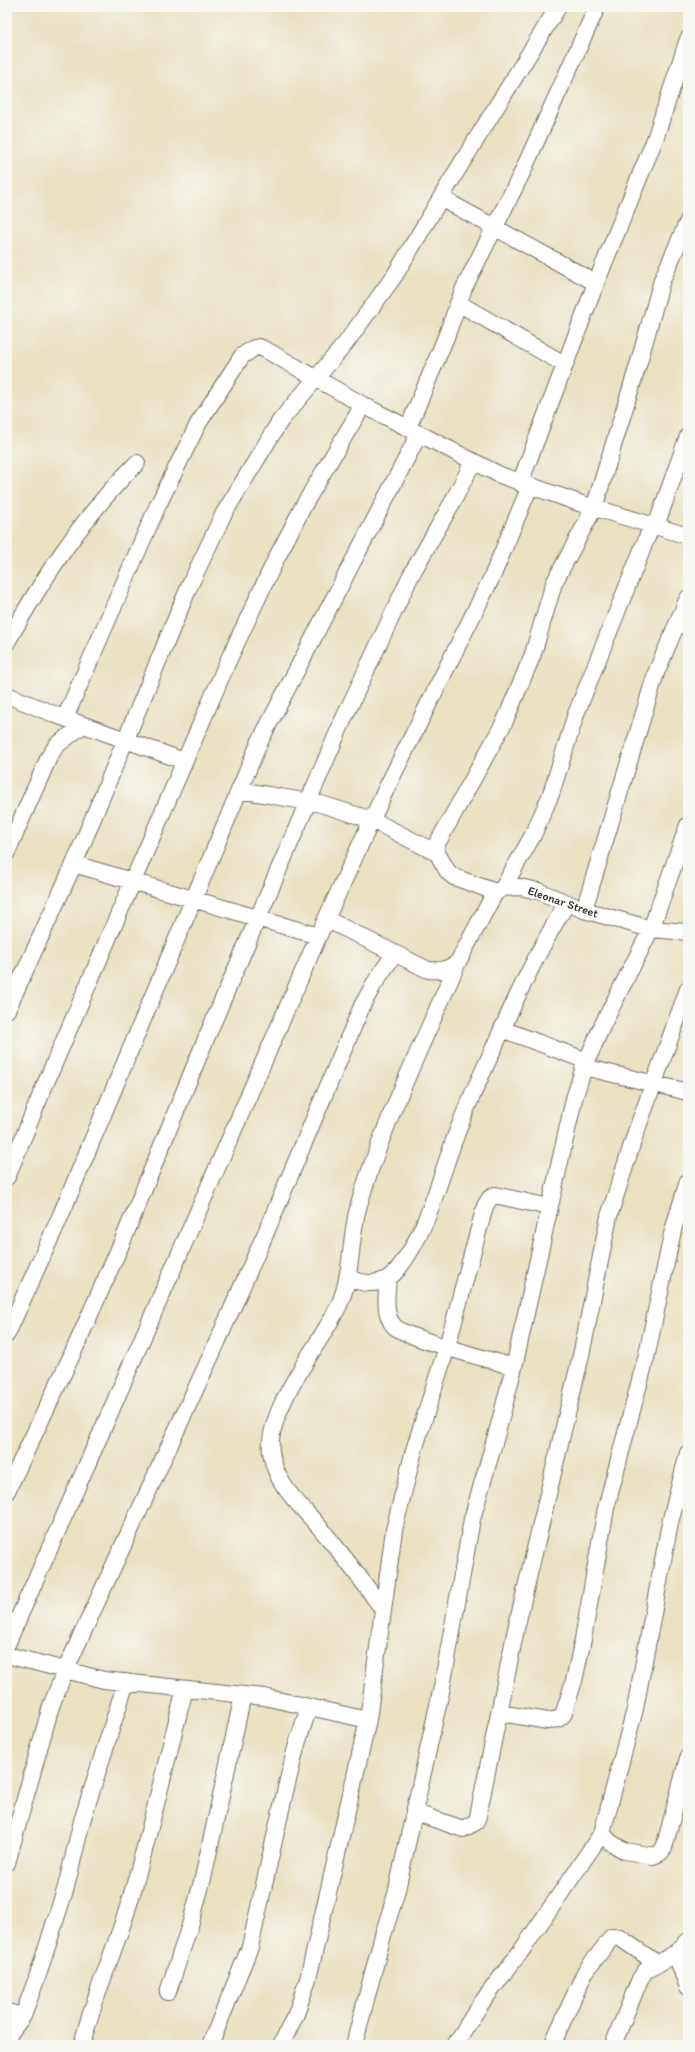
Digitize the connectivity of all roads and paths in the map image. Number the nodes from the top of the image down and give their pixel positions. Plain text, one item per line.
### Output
1 (558, 7) edge
2 (597, 7) edge
3 (688, 39) edge
4 (441, 198) junction
5 (688, 221) edge
6 (493, 228) junction
7 (596, 283) junction
8 (458, 303) junction
9 (564, 364) junction
10 (315, 378) junction
11 (363, 405) junction
12 (413, 431) junction
13 (688, 436) edge
14 (473, 462) junction
15 (137, 463) dead end
16 (525, 484) junction
17 (594, 508) junction
18 (654, 525) junction
19 (688, 536) edge
20 (688, 598) edge
21 (7, 642) edge
22 (9, 700) edge
23 (65, 718) junction
24 (83, 725) junction
25 (125, 740) junction
26 (184, 761) junction
27 (239, 790) junction
28 (308, 802) junction
29 (372, 820) junction
30 (688, 824) edge
31 (433, 851) junction
32 (7, 852) edge
33 (74, 864) junction
34 (134, 881) junction
35 (499, 890) junction
36 (194, 898) junction
37 (567, 903) junction
38 (584, 910) junction
39 (259, 917) junction
40 (326, 919) junction
41 (651, 929) junction
42 (688, 932) edge
43 (318, 936) junction
44 (394, 954) junction
45 (458, 962) junction
46 (688, 989) edge
47 (7, 1010) edge
48 (502, 1029) junction
49 (586, 1064) junction
50 (654, 1082) junction
51 (688, 1092) edge
52 (7, 1178) edge
53 (688, 1181) edge
54 (549, 1207) junction
55 (347, 1277) junction
56 (388, 1278) junction
57 (7, 1334) edge
58 (447, 1347) junction
59 (514, 1367) junction
60 (688, 1453) edge
61 (7, 1491) edge
62 (383, 1610) junction
63 (7, 1644) edge
64 (7, 1655) edge
65 (65, 1671) junction
66 (126, 1682) junction
67 (185, 1689) junction
68 (243, 1695) junction
69 (309, 1707) junction
70 (500, 1713) junction
71 (368, 1720) junction
72 (688, 1758) edge
73 (414, 1812) junction
74 (602, 1833) junction
75 (7, 1863) edge
76 (688, 1941) edge
77 (675, 1953) junction
78 (658, 1964) junction
79 (688, 1987) edge
80 (168, 1992) dead end
81 (7, 2012) edge
82 (23, 2016) junction
83 (7, 2037) edge
84 (82, 2045) edge
85 (210, 2045) edge
86 (281, 2045) edge
87 (354, 2045) edge
88 (455, 2045) edge
89 (552, 2045) edge
90 (613, 2045) edge

1 - 4 street
2 - 6 street
3 - 7 street
4 - 6 street
4 - 10 street
5 - 17 street
6 - 7 street
6 - 8 street
7 - 9 street
8 - 9 street
8 - 12 street
9 - 16 street
10 - 11 street
10 - 23 street
10 - 25 street
11 - 12 street
11 - 26 street
12 - 14 street
12 - 27 street
13 - 18 street
14 - 16 street
14 - 28 street
15 - 21 street
16 - 17 street
16 - 29 street
17 - 18 street
17 - 31 street
18 - 19 street
18 - 35 street
20 - 38 street
22 - 23 street
23 - 24 street
24 - 25 street
24 - 32 street
25 - 26 street
25 - 33 street
26 - 34 street
27 - 28 street
27 - 36 street
28 - 29 street
28 - 39 street
29 - 31 street
29 - 40 street
30 - 41 street
31 - 35 street
33 - 34 street
33 - 47 street
34 - 36 street
34 - 52 street
35 - 37 street, Eleonar Street
35 - 45 street
36 - 39 street
36 - 57 street
37 - 38 street, Eleonar Street
37 - 48 street
38 - 41 street, Eleonar Street
39 - 43 street
39 - 61 street
40 - 43 street
40 - 44 street
41 - 42 street, Eleonar Street
41 - 49 street
43 - 63 street
44 - 45 street
44 - 65 street
45 - 55 street
46 - 50 street
48 - 49 street
48 - 56 street
49 - 50 street
49 - 54 street
50 - 51 street
50 - 70 street
53 - 70 street
54 - 58 street
54 - 59 street
55 - 56 street
55 - 62 street
56 - 58 street
58 - 59 street
58 - 62 street
59 - 73 street
60 - 74 street
62 - 71 street
64 - 65 street
65 - 66 street
65 - 75 street
66 - 67 street
66 - 82 street
67 - 68 street
67 - 84 street
68 - 69 street
68 - 80 street
69 - 71 street
69 - 85 street
70 - 73 street
71 - 86 street
72 - 74 street
73 - 87 street
74 - 88 street
76 - 77 street
77 - 78 street
77 - 79 street
78 - 89 street
78 - 90 street
81 - 82 street
82 - 83 street

